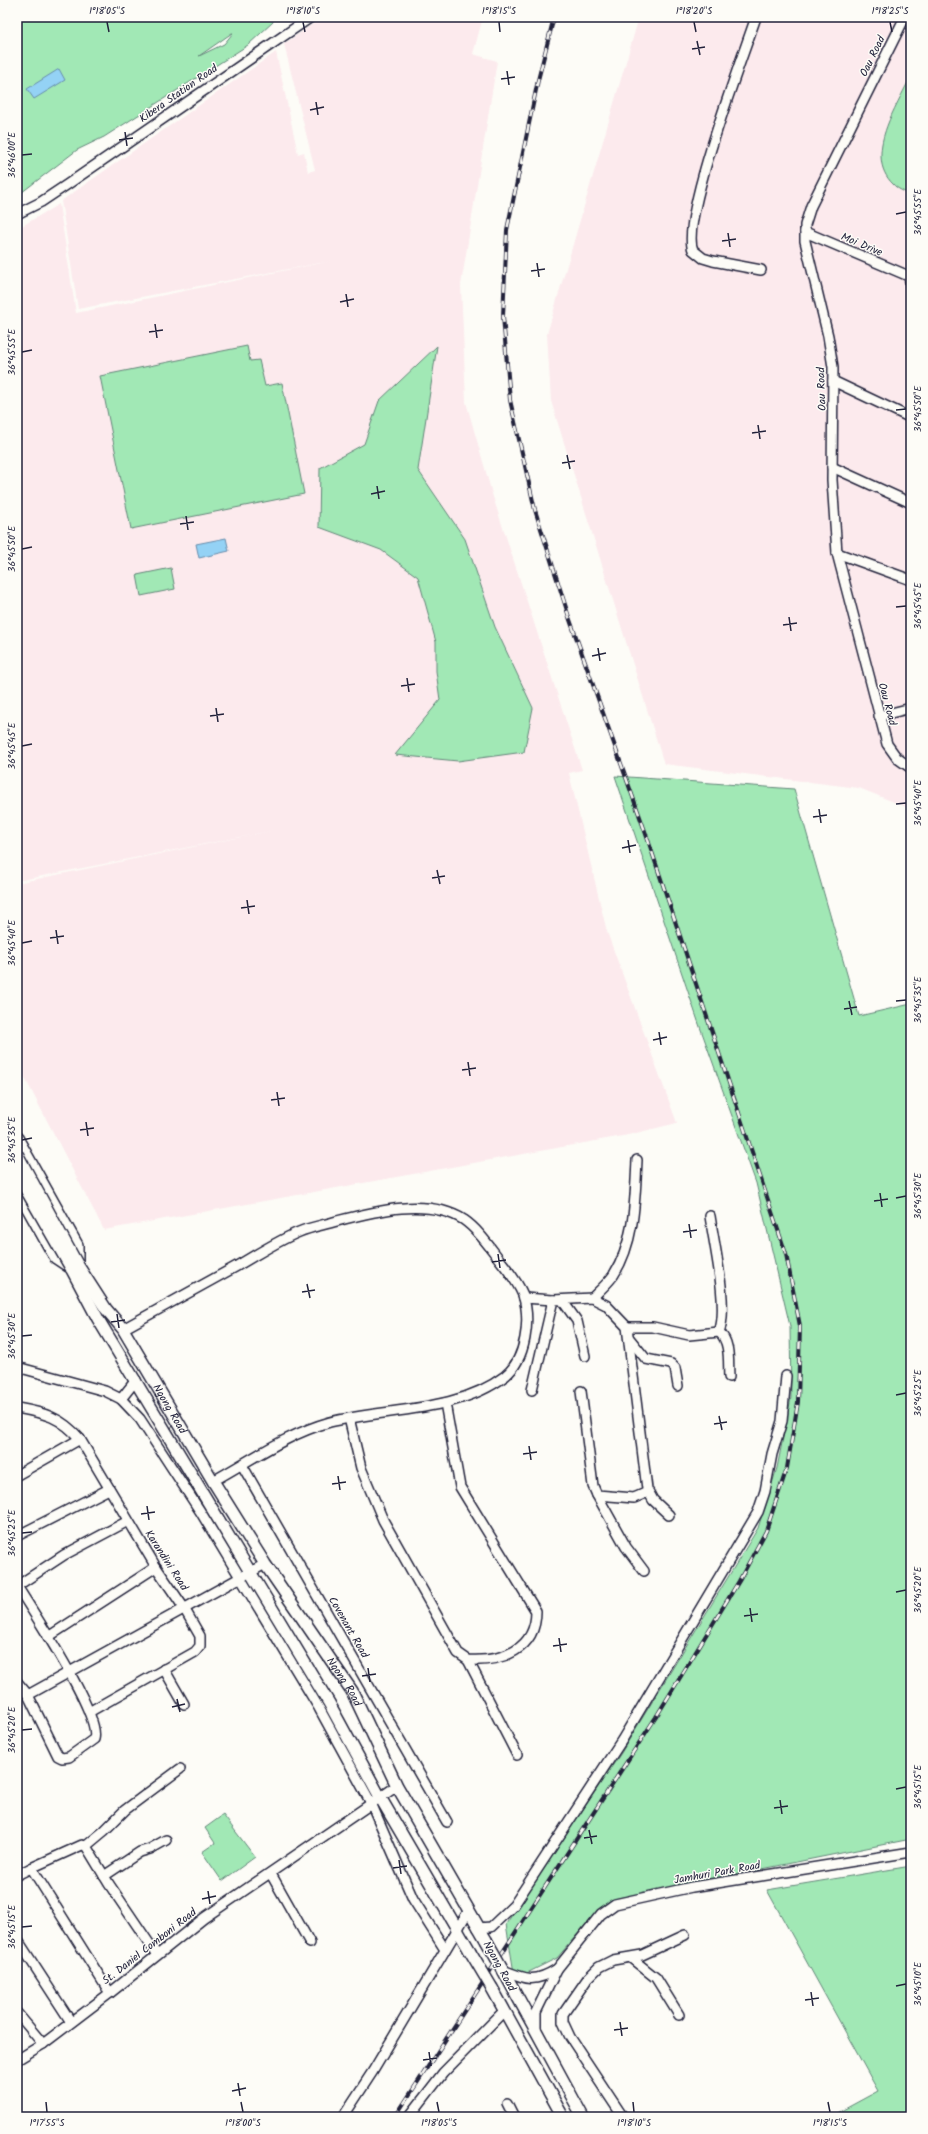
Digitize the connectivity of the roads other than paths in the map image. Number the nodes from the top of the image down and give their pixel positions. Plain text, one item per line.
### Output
1 (311, 17) edge
2 (756, 17) edge
3 (904, 17) edge
4 (17, 214) edge
5 (805, 232) junction
6 (761, 270) dead end
7 (910, 277) edge
8 (911, 288) edge
9 (833, 381) junction
10 (911, 418) edge
11 (832, 468) junction
12 (911, 503) edge
13 (837, 553) junction
14 (911, 580) edge
15 (911, 708) edge
16 (879, 716) junction
17 (911, 768) edge
18 (17, 1138) edge
19 (17, 1154) edge
20 (637, 1160) dead end
21 (36, 1171) junction
22 (17, 1174) edge
23 (17, 1181) edge
24 (17, 1189) edge
25 (710, 1216) dead end
26 (74, 1266) junction
27 (524, 1298) junction
28 (592, 1298) junction
29 (558, 1300) junction
30 (627, 1327) junction
31 (123, 1329) junction
32 (719, 1332) junction
33 (628, 1337) junction
34 (585, 1356) dead end
35 (17, 1367) edge
36 (786, 1376) dead end
37 (729, 1377) dead end
38 (136, 1380) junction
39 (678, 1386) dead end
40 (532, 1390) dead end
41 (581, 1391) dead end
42 (121, 1399) junction
43 (445, 1403) junction
44 (152, 1406) junction
45 (17, 1408) edge
46 (138, 1417) junction
47 (349, 1418) junction
48 (80, 1440) junction
49 (242, 1465) junction
50 (17, 1475) edge
51 (213, 1481) junction
52 (109, 1489) junction
53 (648, 1492) junction
54 (597, 1495) junction
55 (669, 1515) dead end
56 (128, 1521) junction
57 (17, 1536) edge
58 (265, 1564) junction
59 (156, 1567) junction
60 (644, 1571) dead end
61 (246, 1575) junction
62 (184, 1608) junction
63 (48, 1637) junction
64 (468, 1660) junction
65 (164, 1669) junction
66 (69, 1672) junction
67 (17, 1682) edge
68 (28, 1695) junction
69 (184, 1704) dead end
70 (89, 1712) junction
71 (517, 1755) dead end
72 (180, 1769) dead end
73 (397, 1786) junction
74 (376, 1800) junction
75 (447, 1822) dead end
76 (166, 1840) dead end
77 (86, 1846) junction
78 (911, 1852) edge
79 (31, 1868) junction
80 (270, 1874) junction
81 (17, 1875) edge
82 (104, 1876) junction
83 (469, 1910) junction
84 (458, 1927) junction
85 (478, 1928) junction
86 (685, 1935) dead end
87 (17, 1939) edge
88 (310, 1943) dead end
89 (444, 1948) junction
90 (157, 1955) junction
91 (631, 1958) junction
92 (557, 1969) junction
93 (503, 1970) junction
94 (110, 1993) junction
95 (504, 2011) junction
96 (17, 2013) edge
97 (678, 2015) dead end
98 (70, 2022) junction
99 (536, 2030) junction
100 (43, 2044) junction
101 (17, 2060) edge
102 (507, 2103) dead end
103 (343, 2117) edge
104 (409, 2117) edge
105 (514, 2117) edge
106 (563, 2117) edge
107 (584, 2117) edge
108 (623, 2117) edge

1 - 4 street, Kibera Station Road
2 - 6 street
3 - 5 street, Oau Road
5 - 7 street, Moi Drive
5 - 9 street, Oau Road
7 - 8 street
9 - 10 street
9 - 11 street, Oau Road
11 - 12 street
11 - 13 street, Oau Road
13 - 14 street
13 - 16 street, Oau Road
15 - 16 street
16 - 17 street, Oau Road
18 - 21 main road, Ngong Road
19 - 26 main road, Ngong Road, bridge
20 - 28 street
21 - 23 main road
21 - 26 main road, Ngong Road
22 - 26 main road, Ngong Road, bridge
24 - 26 main road, Ngong Road
25 - 32 street
26 - 31 main road, Ngong Road
26 - 38 main road, Ngong Road
27 - 29 street
27 - 31 street
27 - 43 street
28 - 29 street
28 - 30 street
29 - 34 street
29 - 40 street
30 - 32 street
30 - 33 street
31 - 51 main road, Ngong Road
32 - 37 street
33 - 39 street
33 - 53 street
35 - 42 street
36 - 85 street
38 - 42 street
38 - 44 main road, Ngong Road
41 - 54 street
42 - 46 street
43 - 47 street
43 - 64 street
44 - 46 street
44 - 61 main road, Ngong Road
45 - 48 street, Karandini Road
46 - 61 street
47 - 49 street
47 - 64 street
48 - 50 street
48 - 52 street, Karandini Road
49 - 51 street
49 - 75 street, Covenant Road
51 - 58 main road, Ngong Road
52 - 56 street, Karandini Road
52 - 57 street
53 - 54 street
53 - 55 street
54 - 60 street
56 - 59 street, Karandini Road
56 - 63 street
58 - 61 street
58 - 73 main road, Ngong Road
59 - 62 street, Karandini Road
59 - 63 street
61 - 62 street
61 - 74 main road, Ngong Road
62 - 65 street, Karandini Road
62 - 66 street
63 - 66 street
64 - 71 street
65 - 69 street
65 - 70 street, Karandini Road
66 - 68 street
66 - 70 street
67 - 68 street
68 - 70 street
72 - 77 street
73 - 74 street, St. Daniel Comboni Road
73 - 83 main road, Ngong Road
74 - 80 street, St. Daniel Comboni Road
74 - 84 main road, Ngong Road
74 - 89 street
76 - 82 street
77 - 79 street
77 - 82 street
78 - 92 street, Jamhuri Park Road
79 - 81 street
79 - 94 street
80 - 88 street
80 - 90 street, St. Daniel Comboni Road
82 - 90 street
83 - 84 street
83 - 85 main road, Ngong Road
84 - 89 street
84 - 95 main road, Ngong Road, bridge
85 - 93 main road, Ngong Road, bridge
86 - 91 street
87 - 98 street
89 - 103 street
90 - 94 street, St. Daniel Comboni Road
91 - 97 street
91 - 108 street
92 - 93 street, Jamhuri Park Road
92 - 99 street, Jamhuri Park Road
93 - 99 main road, Ngong Road
94 - 98 street, St. Daniel Comboni Road
95 - 104 street
95 - 106 main road, Ngong Road
96 - 100 street
98 - 100 street, St. Daniel Comboni Road
99 - 107 main road, Ngong Road
100 - 101 street, St. Daniel Comboni Road
102 - 105 street

